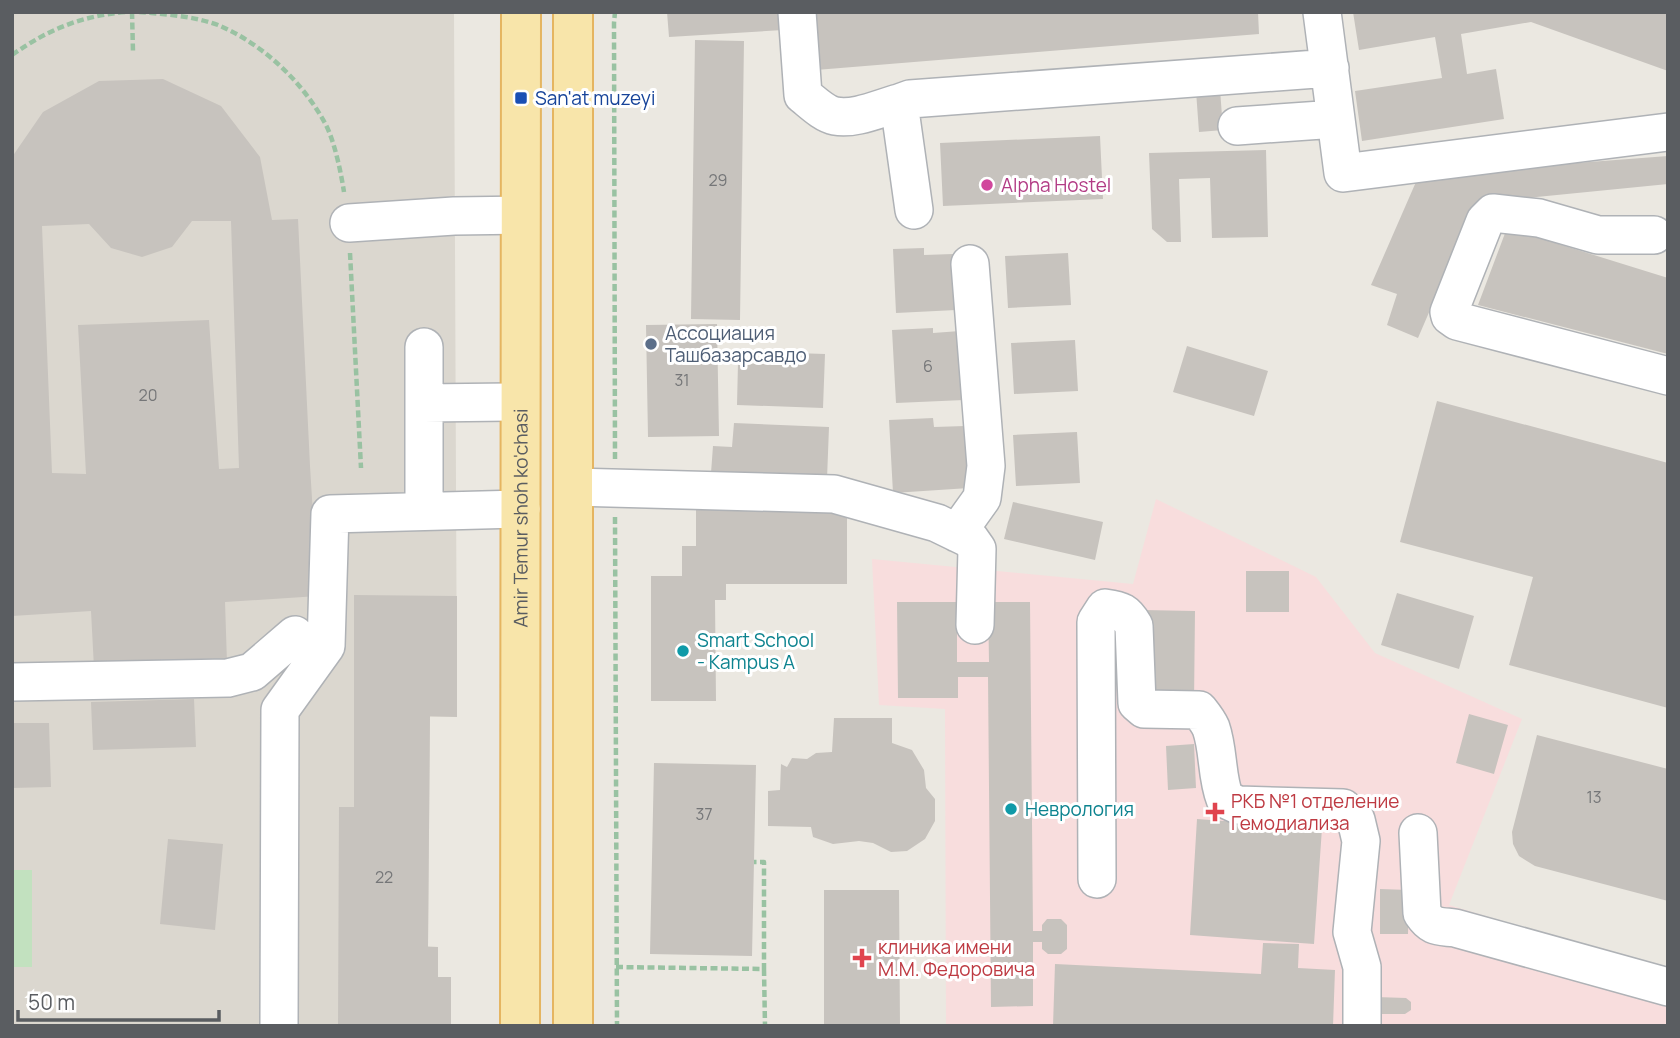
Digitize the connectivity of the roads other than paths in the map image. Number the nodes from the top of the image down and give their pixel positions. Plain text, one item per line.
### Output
1 (521, 12) edge
2 (573, 12) edge
3 (797, 12) edge
4 (1322, 12) edge
5 (1329, 68) junction
6 (900, 103) junction
7 (1336, 119) junction
8 (1237, 126) dead end
9 (1668, 132) edge
10 (914, 210) dead end
11 (520, 215) junction
12 (349, 223) road end
13 (1654, 235) dead end
14 (970, 264) dead end
15 (424, 348) dead end
16 (1668, 376) edge
17 (520, 402) junction
18 (424, 403) junction
19 (573, 486) junction
20 (424, 493) dead end
21 (521, 509) junction
22 (957, 533) junction
23 (975, 625) dead end
24 (295, 635) dead end
25 (12, 682) edge
26 (1418, 833) dead end
27 (1097, 879) dead end
28 (1668, 986) edge
29 (279, 1026) edge
30 (520, 1026) edge
31 (573, 1026) edge
32 (1362, 1026) edge

1 - 11 main road, Amir Temur shoh ko'chasi
2 - 19 main road
3 - 6 lane
4 - 5 lane
5 - 6 lane
5 - 7 lane
6 - 10 lane
7 - 8 lane
7 - 9 lane
11 - 12 lane
11 - 17 main road, Amir Temur shoh ko'chasi
13 - 16 lane
14 - 22 lane
15 - 18 lane
17 - 18 lane
17 - 21 main road, Amir Temur shoh ko'chasi
18 - 20 lane
19 - 22 lane
19 - 31 main road
21 - 29 lane
21 - 30 main road, Amir Temur shoh ko'chasi
22 - 23 lane
24 - 25 lane
26 - 28 lane
27 - 32 lane

